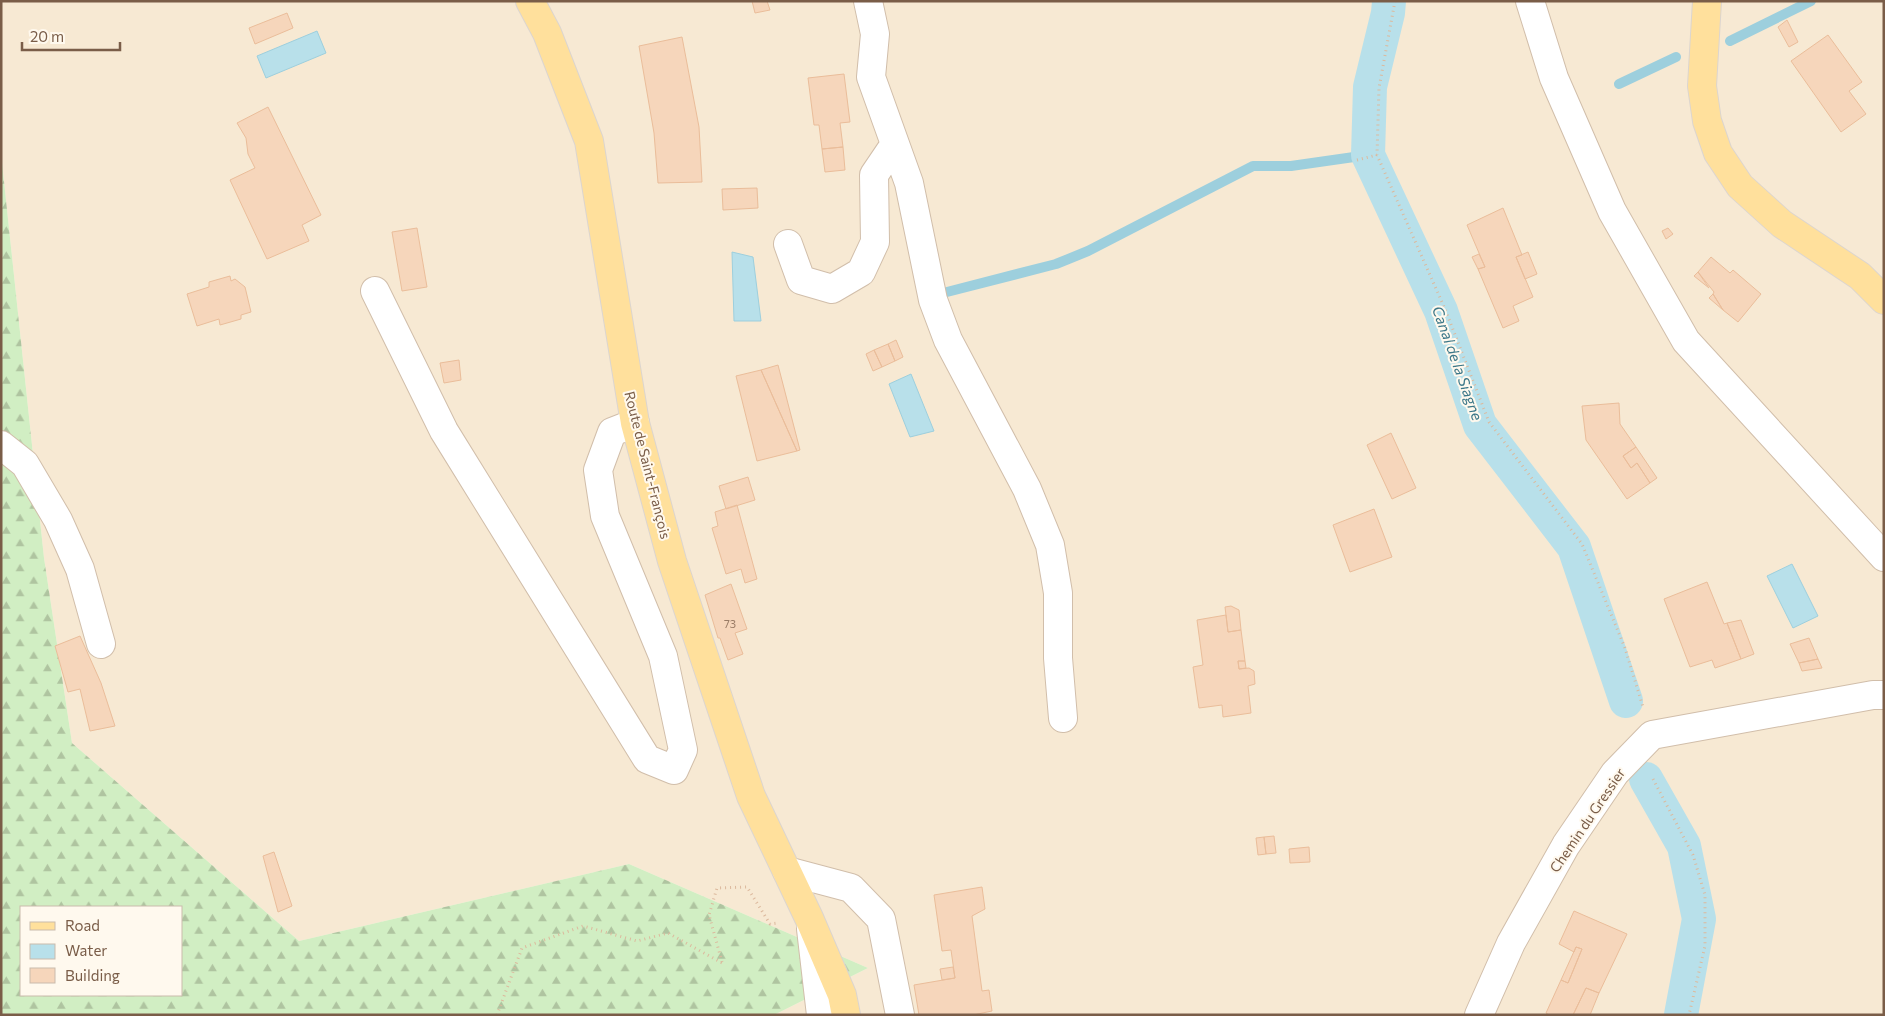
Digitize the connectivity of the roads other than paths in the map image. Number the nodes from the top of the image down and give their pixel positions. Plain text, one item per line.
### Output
1 (530, 1) edge
2 (868, 1) edge
3 (1530, 1) edge
4 (1707, 1) edge
5 (895, 144) junction
6 (788, 244) dead end
7 (376, 291) dead end
8 (1884, 300) edge
9 (635, 423) junction
10 (1, 445) edge
11 (1884, 557) edge
12 (101, 644) dead end
13 (1884, 695) edge
14 (1064, 718) dead end
15 (787, 871) junction
16 (809, 918) junction
17 (821, 1015) edge
18 (846, 1015) edge
19 (900, 1015) edge
20 (1478, 1015) edge

1 - 9 main road, Route de Saint-François
2 - 5 street
3 - 11 street
4 - 8 main road
5 - 6 street
5 - 14 street
7 - 9 street
9 - 15 main road, Route de Saint-François
10 - 12 street
13 - 20 street, Chemin du Gressier
15 - 16 main road, Route de Saint-François
15 - 19 street
16 - 17 street
16 - 18 main road, Route de Saint-François

